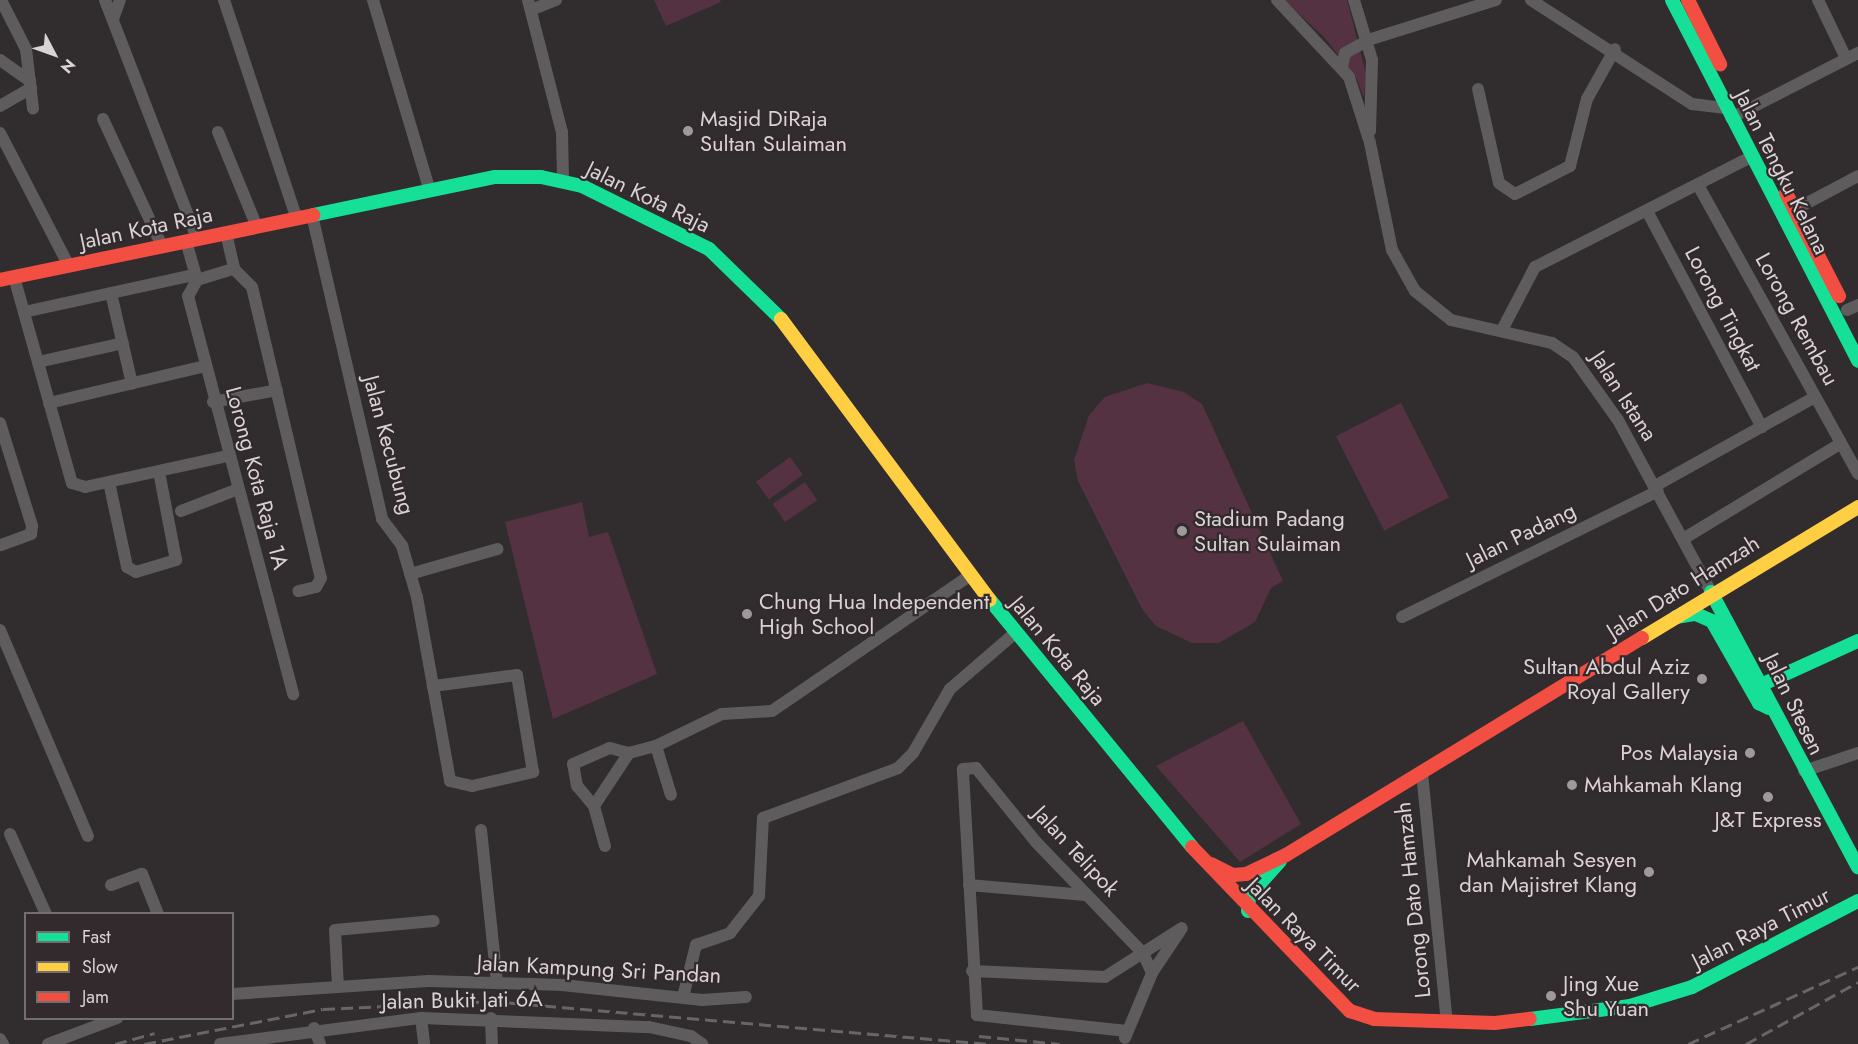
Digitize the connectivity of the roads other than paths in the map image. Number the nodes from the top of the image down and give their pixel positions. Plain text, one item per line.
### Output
1 (1, 0) edge
2 (105, 0) edge
3 (120, 0) edge
4 (224, 0) edge
5 (373, 0) edge
6 (556, 0) edge
7 (1276, 0) edge
8 (1354, 0) edge
9 (1496, 0) edge
10 (1531, 0) edge
11 (1672, 0) edge
12 (1705, 0) edge
13 (1818, 0) edge
14 (1690, 3) edge
15 (530, 5) edge
16 (1678, 14) junction
17 (113, 19) junction
18 (1368, 40) junction
19 (1615, 49) junction
20 (1858, 53) edge
21 (1845, 56) junction
22 (0, 60) edge
23 (1373, 68) junction
24 (1346, 72) junction
25 (30, 85) junction
26 (1478, 89) dead end
27 (0, 106) edge
28 (33, 109) dead end
29 (1733, 112) junction
30 (103, 119) dead end
31 (218, 132) dead end
32 (0, 134) edge
33 (1370, 143) junction
34 (1751, 157) junction
35 (1858, 176) edge
36 (563, 180) junction
37 (1698, 185) junction
38 (429, 191) junction
39 (1794, 210) junction
40 (1647, 211) junction
41 (312, 215) junction
42 (297, 219) junction
43 (257, 227) junction
44 (226, 233) junction
45 (192, 240) junction
46 (162, 246) junction
47 (69, 266) junction
48 (234, 269) junction
49 (15, 277) junction
50 (195, 278) junction
51 (0, 280) edge
52 (111, 293) junction
53 (1852, 308) edge
54 (24, 312) junction
55 (1502, 330) junction
56 (1858, 332) edge
57 (123, 343) junction
58 (1858, 361) edge
59 (38, 362) junction
60 (205, 366) junction
61 (132, 384) junction
62 (278, 390) junction
63 (1815, 398) junction
64 (213, 402) junction
65 (49, 403) junction
66 (0, 423) edge
67 (1762, 427) junction
68 (1840, 444) junction
69 (227, 456) junction
70 (159, 472) junction
71 (1858, 474) edge
72 (109, 482) junction
73 (1656, 488) junction
74 (238, 489) junction
75 (1858, 507) edge
76 (181, 510) dead end
77 (1683, 538) junction
78 (0, 545) edge
79 (498, 549) dead end
80 (410, 574) junction
81 (969, 576) junction
82 (298, 591) dead end
83 (1711, 592) junction
84 (1402, 617) dead end
85 (1676, 617) junction
86 (0, 630) edge
87 (1015, 633) junction
88 (1858, 641) edge
89 (1763, 684) junction
90 (433, 686) junction
91 (293, 694) dead end
92 (1768, 708) junction
93 (656, 746) junction
94 (629, 753) junction
95 (1858, 753) edge
96 (1804, 771) junction
97 (1422, 773) junction
98 (671, 795) dead end
99 (594, 806) junction
100 (481, 830) dead end
101 (10, 834) dead end
102 (88, 836) dead end
103 (605, 846) dead end
104 (1286, 855) junction
105 (1211, 864) junction
106 (1858, 867) edge
107 (111, 885) dead end
108 (969, 885) junction
109 (1086, 895) junction
110 (1856, 901) edge
111 (1248, 911) junction
112 (45, 912) edge
113 (157, 912) edge
114 (434, 921) dead end
115 (1143, 953) junction
116 (972, 971) junction
117 (1152, 973) junction
118 (497, 983) junction
119 (338, 987) junction
120 (234, 994) edge
121 (682, 997) junction
122 (746, 997) dead end
123 (421, 1018) junction
124 (491, 1018) junction
125 (99, 1021) edge
126 (1447, 1022) junction
127 (315, 1028) junction
128 (0, 1039) edge
129 (3, 1044) edge
130 (48, 1044) edge
131 (220, 1044) edge
132 (320, 1044) edge
133 (424, 1044) edge
134 (492, 1044) edge
135 (702, 1044) edge

1 - 25 street
2 - 17 street, Lorong Kota Raja 1A
3 - 17 street
4 - 42 street
5 - 38 street
6 - 15 street
7 - 24 street, Jalan Istana
8 - 18 street, Jalan Istana
9 - 18 street
10 - 19 street
11 - 16 main road, Jalan Tengku Kelana
12 - 14 street
13 - 21 street
14 - 16 street
14 - 29 main road, Jalan Tengku Kelana
15 - 36 street
16 - 29 main road, Jalan Tengku Kelana
17 - 45 street, Lorong Kota Raja 1A
18 - 23 street, Jalan Istana
18 - 24 street
19 - 26 street
19 - 29 street
20 - 21 street
21 - 29 street
22 - 25 street
23 - 24 street
23 - 33 street, Jalan Istana
24 - 33 street, Jalan Istana
25 - 27 street
25 - 28 street
29 - 34 main road, Jalan Tengku Kelana
29 - 39 main road, Jalan Tengku Kelana
30 - 46 street
31 - 43 street
32 - 47 street
33 - 55 street, Jalan Istana
34 - 37 street
34 - 58 main road, Jalan Tengku Kelana
35 - 39 street
36 - 38 main road, Jalan Kota Raja
36 - 81 main road, Jalan Kota Raja
37 - 40 street
37 - 63 street, Lorong Rembau
38 - 41 main road, Jalan Kota Raja
39 - 53 main road, Jalan Tengku Kelana
40 - 55 street
40 - 67 street, Lorong Tingkat
41 - 42 main road, Jalan Kota Raja
41 - 80 street, Jalan Kecubung
42 - 43 main road, Jalan Kota Raja
43 - 44 main road, Jalan Kota Raja
44 - 45 main road, Jalan Kota Raja
44 - 48 street
45 - 46 main road, Jalan Kota Raja
45 - 50 street, Lorong Kota Raja 1A
46 - 47 main road, Jalan Kota Raja
47 - 49 main road, Jalan Kota Raja
48 - 50 street
48 - 62 street
49 - 51 main road, Jalan Kota Raja
49 - 54 street
50 - 52 street
50 - 60 street, Lorong Kota Raja 1A
52 - 54 street
52 - 57 street
53 - 56 main road, Jalan Tengku Kelana
54 - 59 street
55 - 73 street, Jalan Istana
57 - 59 street
57 - 61 street
59 - 65 street
60 - 61 street
60 - 64 street, Lorong Kota Raja 1A
61 - 65 street
62 - 64 street
62 - 82 street
63 - 67 street
63 - 68 street, Lorong Rembau
64 - 69 street, Lorong Kota Raja 1A
65 - 72 street
66 - 78 street
67 - 73 street
68 - 71 street, Lorong Rembau
68 - 77 street
69 - 70 street
69 - 74 street, Lorong Kota Raja 1A
70 - 72 street
70 - 72 street
73 - 77 street, Jalan Istana
73 - 84 street, Jalan Padang
74 - 76 street
74 - 91 street, Lorong Kota Raja 1A
75 - 83 main road, Jalan Dato Hamzah
77 - 83 street, Jalan Istana
79 - 80 street
80 - 90 street, Jalan Kecubung
81 - 87 main road, Jalan Kota Raja
81 - 93 street
83 - 85 main road, Jalan Dato Hamzah
83 - 89 main road, Jalan Stesen
85 - 92 main road
85 - 97 main road, Jalan Dato Hamzah
86 - 102 street
87 - 105 main road, Jalan Kota Raja
87 - 121 street
88 - 89 main road
89 - 92 main road, Jalan Stesen
90 - 90 street, Jalan Kecubung
92 - 96 main road, Jalan Stesen
93 - 94 street
93 - 98 street
94 - 99 street
94 - 99 street
95 - 96 street
96 - 106 main road, Jalan Stesen
97 - 104 main road, Jalan Dato Hamzah
97 - 126 street, Lorong Dato Hamzah
99 - 103 street
100 - 118 street
101 - 112 street
104 - 105 main road
104 - 111 main road
105 - 111 main road, Jalan Raya Timur
107 - 113 street
108 - 109 street
108 - 109 street, Jalan Telipok
108 - 116 street
109 - 115 street, Jalan Telipok
110 - 126 main road, Jalan Raya Timur
111 - 126 main road, Jalan Raya Timur
114 - 119 street
115 - 116 street
115 - 117 street, Jalan Telipok
115 - 117 street
116 - 117 street
118 - 119 street, Jalan Kampung Sri Pandan
118 - 121 street, Jalan Kampung Sri Pandan
119 - 120 street, Jalan Kampung Sri Pandan
121 - 122 street, Jalan Kampung Sri Pandan
123 - 124 street, Jalan Bukit Jati 6A
123 - 127 street, Jalan Bukit Jati 6A
123 - 133 street
124 - 134 street
124 - 135 street, Jalan Bukit Jati 6A
125 - 130 street
127 - 131 street, Jalan Bukit Jati 6A
127 - 132 street
128 - 129 street

